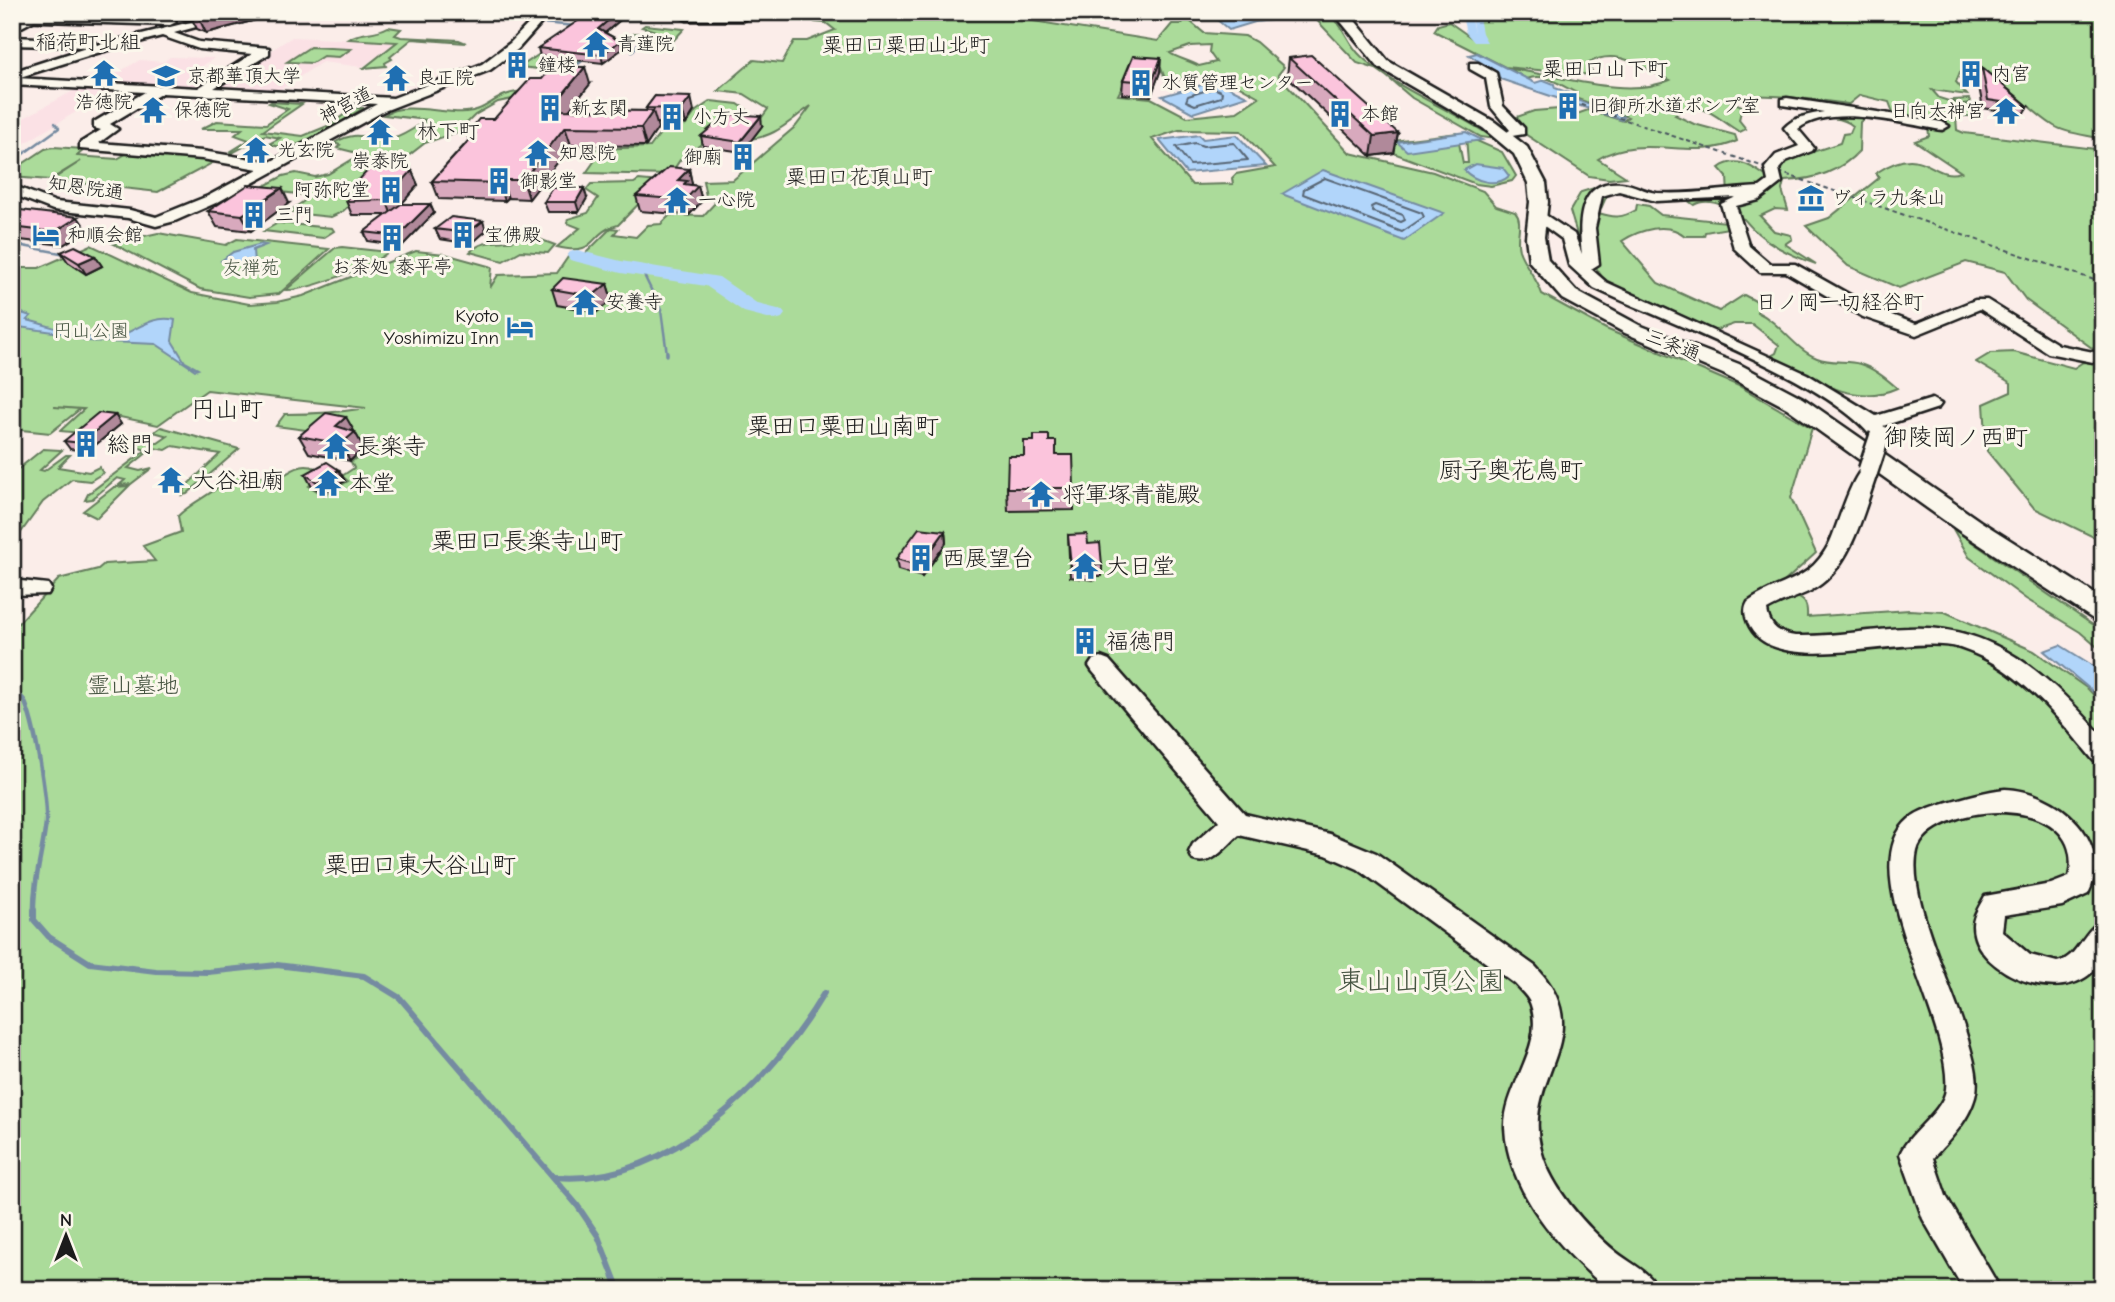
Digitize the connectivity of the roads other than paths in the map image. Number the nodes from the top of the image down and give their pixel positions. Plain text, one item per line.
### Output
1 (223, 12) edge
2 (246, 12) edge
3 (546, 12) edge
4 (689, 12) edge
5 (1340, 12) edge
6 (1349, 12) edge
7 (38, 15) edge
8 (12, 17) edge
9 (743, 17) dead end
10 (179, 25) junction
11 (12, 29) edge
12 (163, 32) junction
13 (12, 41) edge
14 (68, 43) junction
15 (92, 44) junction
16 (36, 59) junction
17 (12, 66) edge
18 (1474, 66) dead end
19 (14, 79) edge
20 (158, 90) junction
21 (200, 92) junction
22 (1787, 102) dead end
23 (390, 104) junction
24 (1843, 111) junction
25 (1942, 126) dead end
26 (1511, 134) junction
27 (273, 167) junction
28 (12, 189) edge
29 (1764, 191) junction
30 (1542, 219) junction
31 (156, 222) joint
32 (1577, 265) junction
33 (2103, 359) edge
34 (1932, 404) dead end
35 (1876, 429) junction
36 (12, 587) edge
37 (40, 589) dead end
38 (2103, 598) edge
39 (2103, 612) edge
40 (1101, 666) dead end
41 (2103, 754) edge
42 (1236, 822) junction
43 (1202, 852) dead end
44 (2103, 933) edge
45 (1641, 1290) edge
46 (1984, 1290) edge

1 - 10 street
2 - 10 street
3 - 23 street, 神宮道
4 - 9 street
5 - 30 main road, 三条通
6 - 26 main road, 三条通
7 - 8 street
7 - 10 street
7 - 11 main road
10 - 12 street
10 - 15 street
12 - 19 street
12 - 21 street
13 - 14 street
14 - 15 street
14 - 16 street
15 - 16 street
16 - 17 street
18 - 26 street
19 - 20 street
20 - 21 street
20 - 27 street
21 - 23 street
22 - 24 street
23 - 27 street, 神宮道
24 - 25 street
24 - 29 street
26 - 30 main road, 三条通
27 - 31 street, 神宮道
28 - 31 street, 知恩院通
29 - 32 street
29 - 33 street
30 - 32 street
30 - 38 main road, 三条通
30 - 39 main road, 三条通
32 - 35 street
34 - 35 street
35 - 41 street, bridge
36 - 37 street
40 - 42 street
42 - 43 street
42 - 45 street
44 - 46 street

